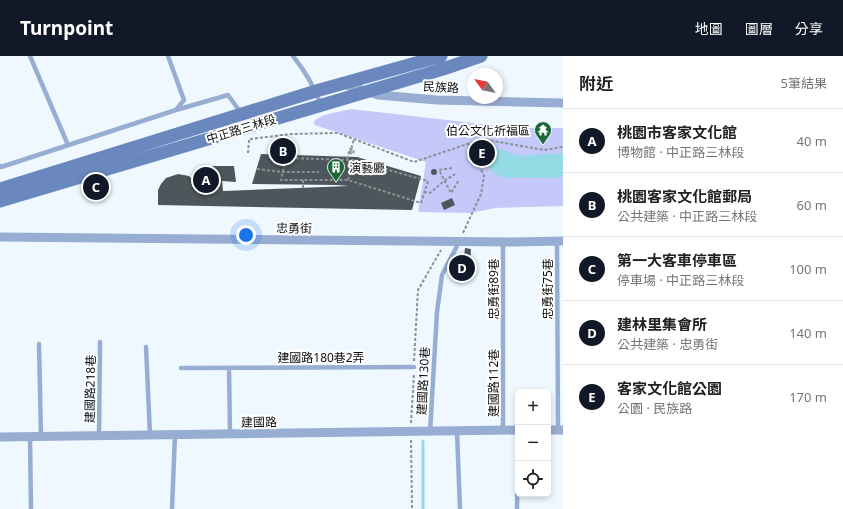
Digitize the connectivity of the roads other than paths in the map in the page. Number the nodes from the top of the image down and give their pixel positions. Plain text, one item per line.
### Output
1 (30, 56) edge
2 (168, 56) edge
3 (293, 56) edge
4 (442, 56) edge
5 (481, 56) edge
6 (343, 84) junction
7 (316, 91) junction
8 (366, 92) junction
9 (563, 103) edge
10 (321, 105) junction
11 (176, 110) junction
12 (241, 114) junction
13 (68, 145) junction
14 (0, 167) edge
15 (0, 189) edge
16 (0, 201) edge
17 (0, 237) edge
18 (560, 241) edge
19 (460, 242) junction
20 (503, 242) junction
21 (503, 336) joint
22 (100, 342) dead end
23 (39, 344) dead end
24 (146, 347) dead end
25 (414, 366) road end
26 (181, 368) dead end
27 (229, 368) junction
28 (515, 430) edge
29 (561, 430) edge
30 (458, 431) junction
31 (503, 431) junction
32 (430, 432) junction
33 (230, 434) junction
34 (150, 435) junction
35 (176, 435) junction
36 (30, 436) junction
37 (41, 436) junction
38 (99, 436) junction
39 (0, 437) edge
40 (518, 461) edge
41 (31, 509) edge
42 (172, 509) edge
43 (460, 509) edge
44 (517, 509) edge

1 - 13 lane
2 - 11 lane
3 - 7 lane
4 - 6 main road, 中正路三林段
5 - 8 main road, 中正路三林段
6 - 7 main road, 中正路三林段
6 - 8 street, 民族路
7 - 10 lane
7 - 12 main road, 中正路三林段
8 - 9 street, 民族路
8 - 10 main road, 中正路三林段
10 - 16 main road, 中正路三林段
11 - 12 lane
11 - 13 lane
12 - 15 main road, 中正路三林段
13 - 14 lane
17 - 19 street, 忠勇街
18 - 20 street, 忠勇街
18 - 29 lane, 忠勇街75巷
19 - 20 street, 忠勇街
19 - 32 lane, 建國路130巷
20 - 21 lane, 忠勇街89巷
21 - 31 lane, 建國路112巷
22 - 38 lane, 建國路218巷
23 - 37 lane
24 - 34 lane
25 - 27 lane, 建國路180巷2弄
26 - 27 lane, 建國路180巷2弄
27 - 33 lane
28 - 31 street, 建國路
30 - 31 street, 建國路
30 - 32 street, 建國路
30 - 43 lane
32 - 33 street, 建國路
33 - 35 street, 建國路
34 - 35 street, 建國路
34 - 38 street, 建國路
35 - 42 lane
36 - 37 street, 建國路
36 - 39 street, 建國路
36 - 41 lane
37 - 38 street, 建國路
40 - 44 lane

